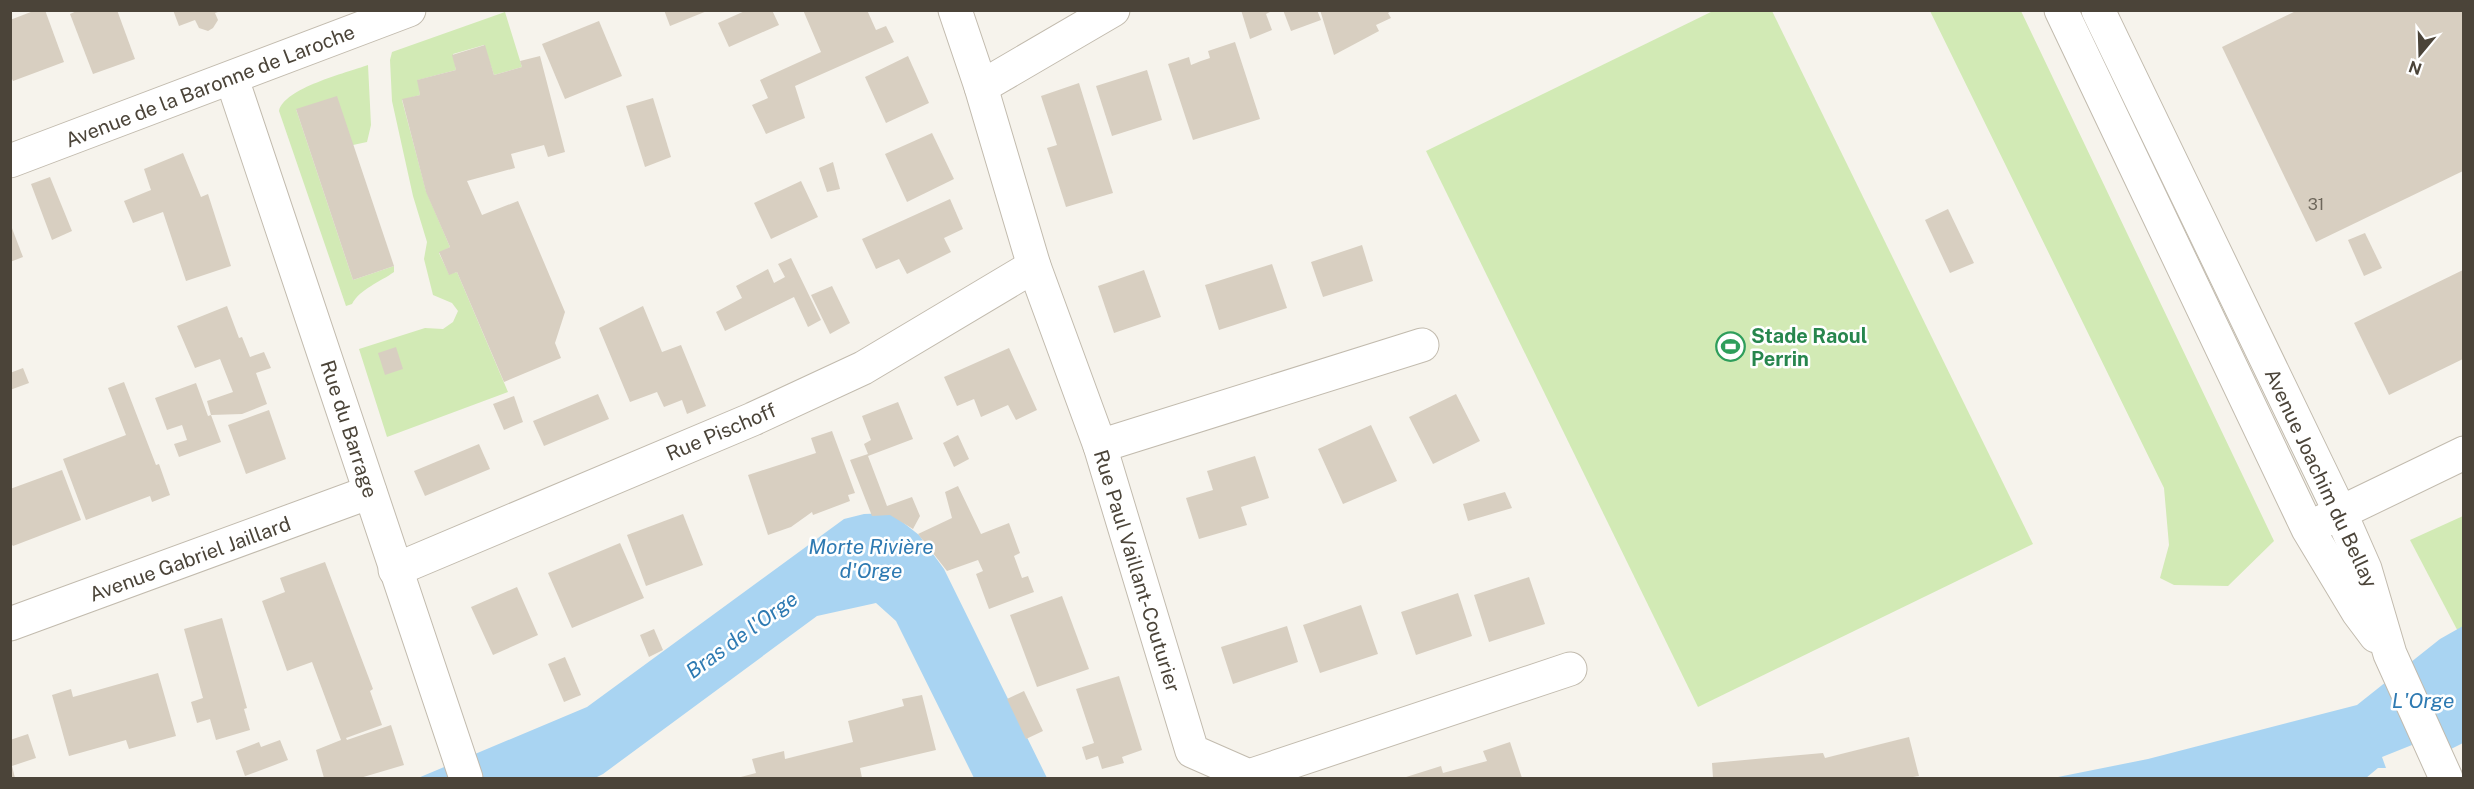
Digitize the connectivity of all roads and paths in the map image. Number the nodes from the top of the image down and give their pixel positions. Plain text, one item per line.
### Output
1 (955, 10) edge
2 (1113, 10) edge
3 (2061, 10) edge
4 (2098, 10) edge
5 (390, 14) edge
6 (232, 79) junction
7 (981, 87) junction
8 (10, 161) edge
9 (1034, 266) junction
10 (1422, 345) dead end
11 (1100, 446) junction
12 (2463, 453) edge
13 (370, 492) junction
14 (2340, 512) junction
15 (2308, 528) junction
16 (395, 570) junction
17 (10, 624) edge
18 (2390, 654) junction
19 (1570, 669) dead end
20 (463, 767) edge
21 (2440, 768) edge

1 - 7 street, Rue Paul Vaillant-Couturier
2 - 7 street
3 - 15 street, Avenue Joachim du Bellay
4 - 14 street, Avenue Joachim du Bellay
5 - 6 street, Avenue de la Baronne de Laroche
6 - 8 street, Avenue de la Baronne de Laroche
6 - 13 street, Rue du Barrage
7 - 9 street, Rue Paul Vaillant-Couturier
9 - 11 street, Rue Paul Vaillant-Couturier
9 - 16 street, Rue Pischoff
10 - 11 street
11 - 19 street, Rue Paul Vaillant-Couturier
12 - 14 street
13 - 16 street, Rue du Barrage
13 - 17 street, Avenue Gabriel Jaillard
14 - 15 street
14 - 18 street, Avenue Joachim du Bellay
15 - 18 street, Avenue Joachim du Bellay
16 - 20 street, Rue du Barrage
18 - 21 street

